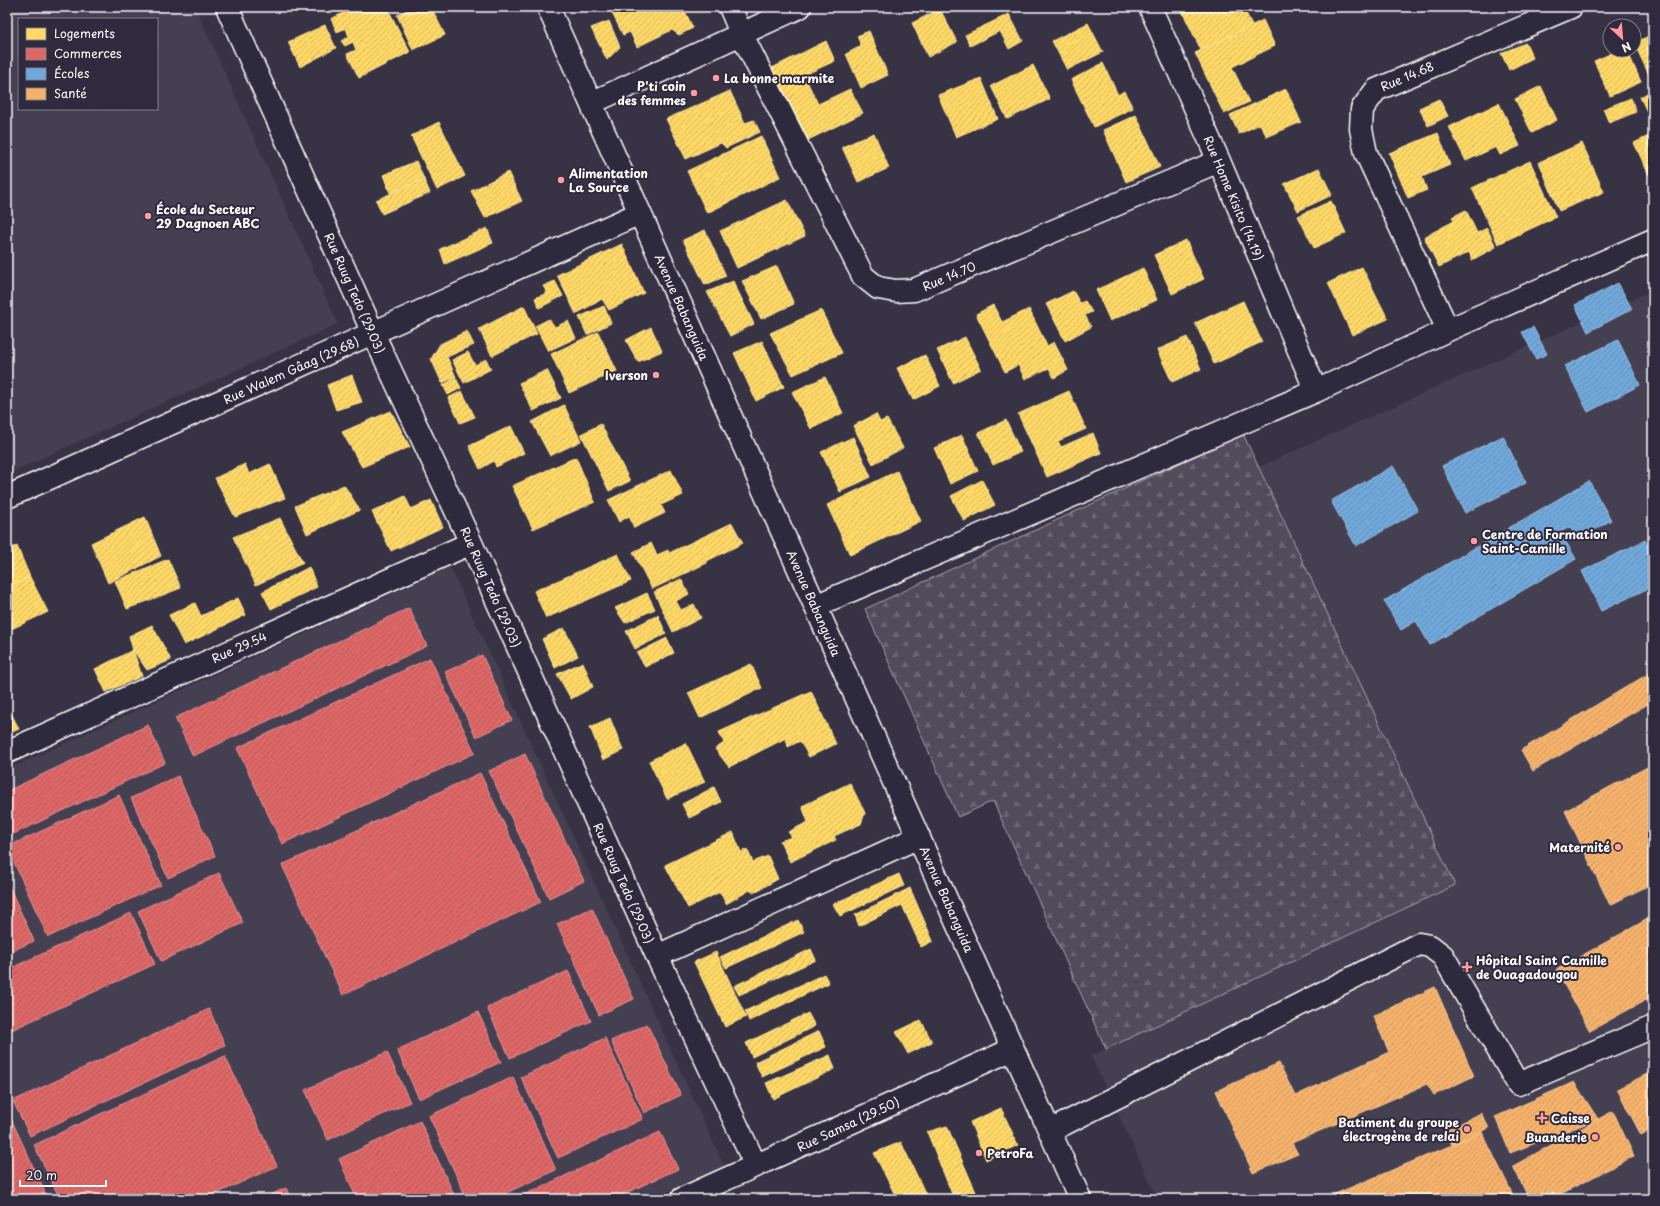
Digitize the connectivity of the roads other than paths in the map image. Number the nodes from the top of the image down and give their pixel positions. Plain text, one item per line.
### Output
1 (227, 7) edge
2 (548, 7) edge
3 (730, 7) edge
4 (800, 7) edge
5 (1150, 7) edge
6 (1571, 7) edge
7 (742, 33) junction
8 (591, 103) junction
9 (1219, 161) junction
10 (640, 213) junction
11 (1653, 240) edge
12 (1448, 330) junction
13 (373, 333) junction
14 (1316, 391) junction
15 (7, 497) edge
16 (471, 543) junction
17 (816, 606) junction
18 (7, 752) edge
19 (919, 837) junction
20 (657, 956) junction
21 (1653, 1026) edge
22 (1013, 1049) junction
23 (1050, 1131) junction
24 (756, 1166) junction
25 (682, 1199) edge
26 (1080, 1199) edge

1 - 13 street, Rue Ruug Tedo (29.03)
2 - 8 street, Avenue Babanguida
3 - 7 street, Rue 14.70
4 - 7 street
5 - 9 street, Rue Home Kisito (14.19)
6 - 12 street, Rue 14.68
7 - 8 street
7 - 9 street, Rue 14.70
8 - 10 street, Avenue Babanguida
9 - 14 street, Rue Home Kisito (14.19)
10 - 13 street, Rue Walem Gâag (29.68)
10 - 17 street, Avenue Babanguida
11 - 12 street
12 - 14 street
13 - 15 street, Rue Walem Gâag (29.68)
13 - 16 street, Rue Ruug Tedo (29.03)
14 - 17 street
16 - 18 street, Rue 29.54
16 - 20 street, Rue Ruug Tedo (29.03)
17 - 19 street, Avenue Babanguida
19 - 20 street
19 - 22 street, Avenue Babanguida
20 - 24 street, Rue Ruug Tedo (29.03)
21 - 23 street
22 - 23 street, Avenue Babanguida
22 - 24 street, Rue Samsa (29.50)
23 - 26 street, Avenue Babanguida
24 - 25 street, Rue Samsa (29.50)

